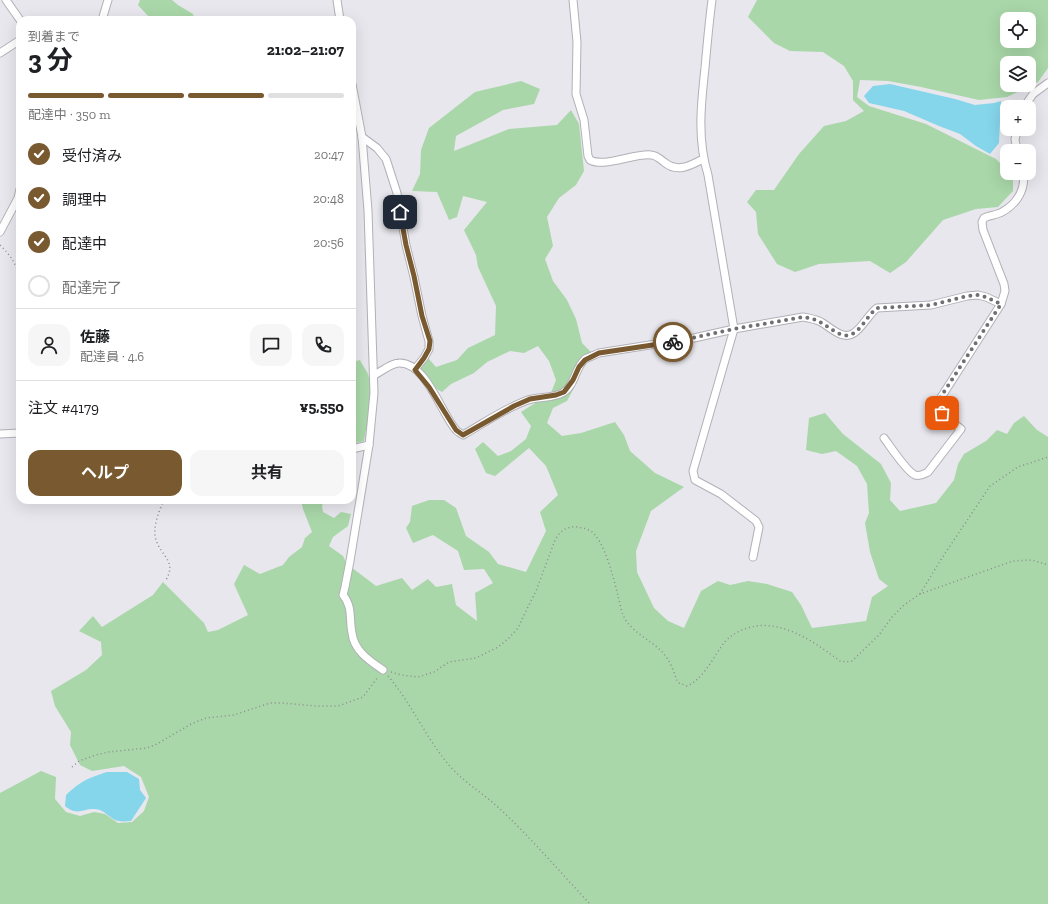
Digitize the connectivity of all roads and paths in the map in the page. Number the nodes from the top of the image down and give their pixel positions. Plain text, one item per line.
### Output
1 (6, 0) edge
2 (108, 0) edge
3 (337, 0) edge
4 (573, 0) edge
5 (712, 0) edge
6 (17, 16) edge
7 (103, 16) edge
8 (339, 16) edge
9 (16, 43) edge
10 (0, 53) edge
11 (1048, 83) edge
12 (1029, 100) edge
13 (356, 105) edge
14 (362, 137) junction
15 (703, 159) junction
16 (1024, 180) edge
17 (16, 202) edge
18 (0, 232) edge
19 (0, 245) edge
20 (16, 264) edge
21 (1001, 304) junction
22 (734, 329) junction
23 (415, 370) junction
24 (374, 375) junction
25 (16, 433) edge
26 (0, 434) edge
27 (884, 438) dead end
28 (368, 445) junction
29 (356, 448) edge
30 (1048, 457) edge
31 (162, 504) edge
32 (753, 557) dead end
33 (1048, 565) edge
34 (166, 580) dead end
35 (920, 594) junction
36 (383, 670) junction
37 (72, 767) dead end
38 (590, 904) edge

1 - 6 street
2 - 7 street
3 - 8 street
4 - 15 street
5 - 15 street
9 - 10 street
11 - 12 street
13 - 14 street
14 - 23 street
14 - 24 street
15 - 22 street
16 - 21 street
17 - 18 street
19 - 20 path
21 - 22 street
21 - 27 street
22 - 23 street
22 - 32 street
23 - 24 street
24 - 28 street
25 - 26 street
28 - 29 street
28 - 36 street
30 - 35 path
31 - 34 path
33 - 35 path
35 - 36 path
36 - 37 path
36 - 38 path

